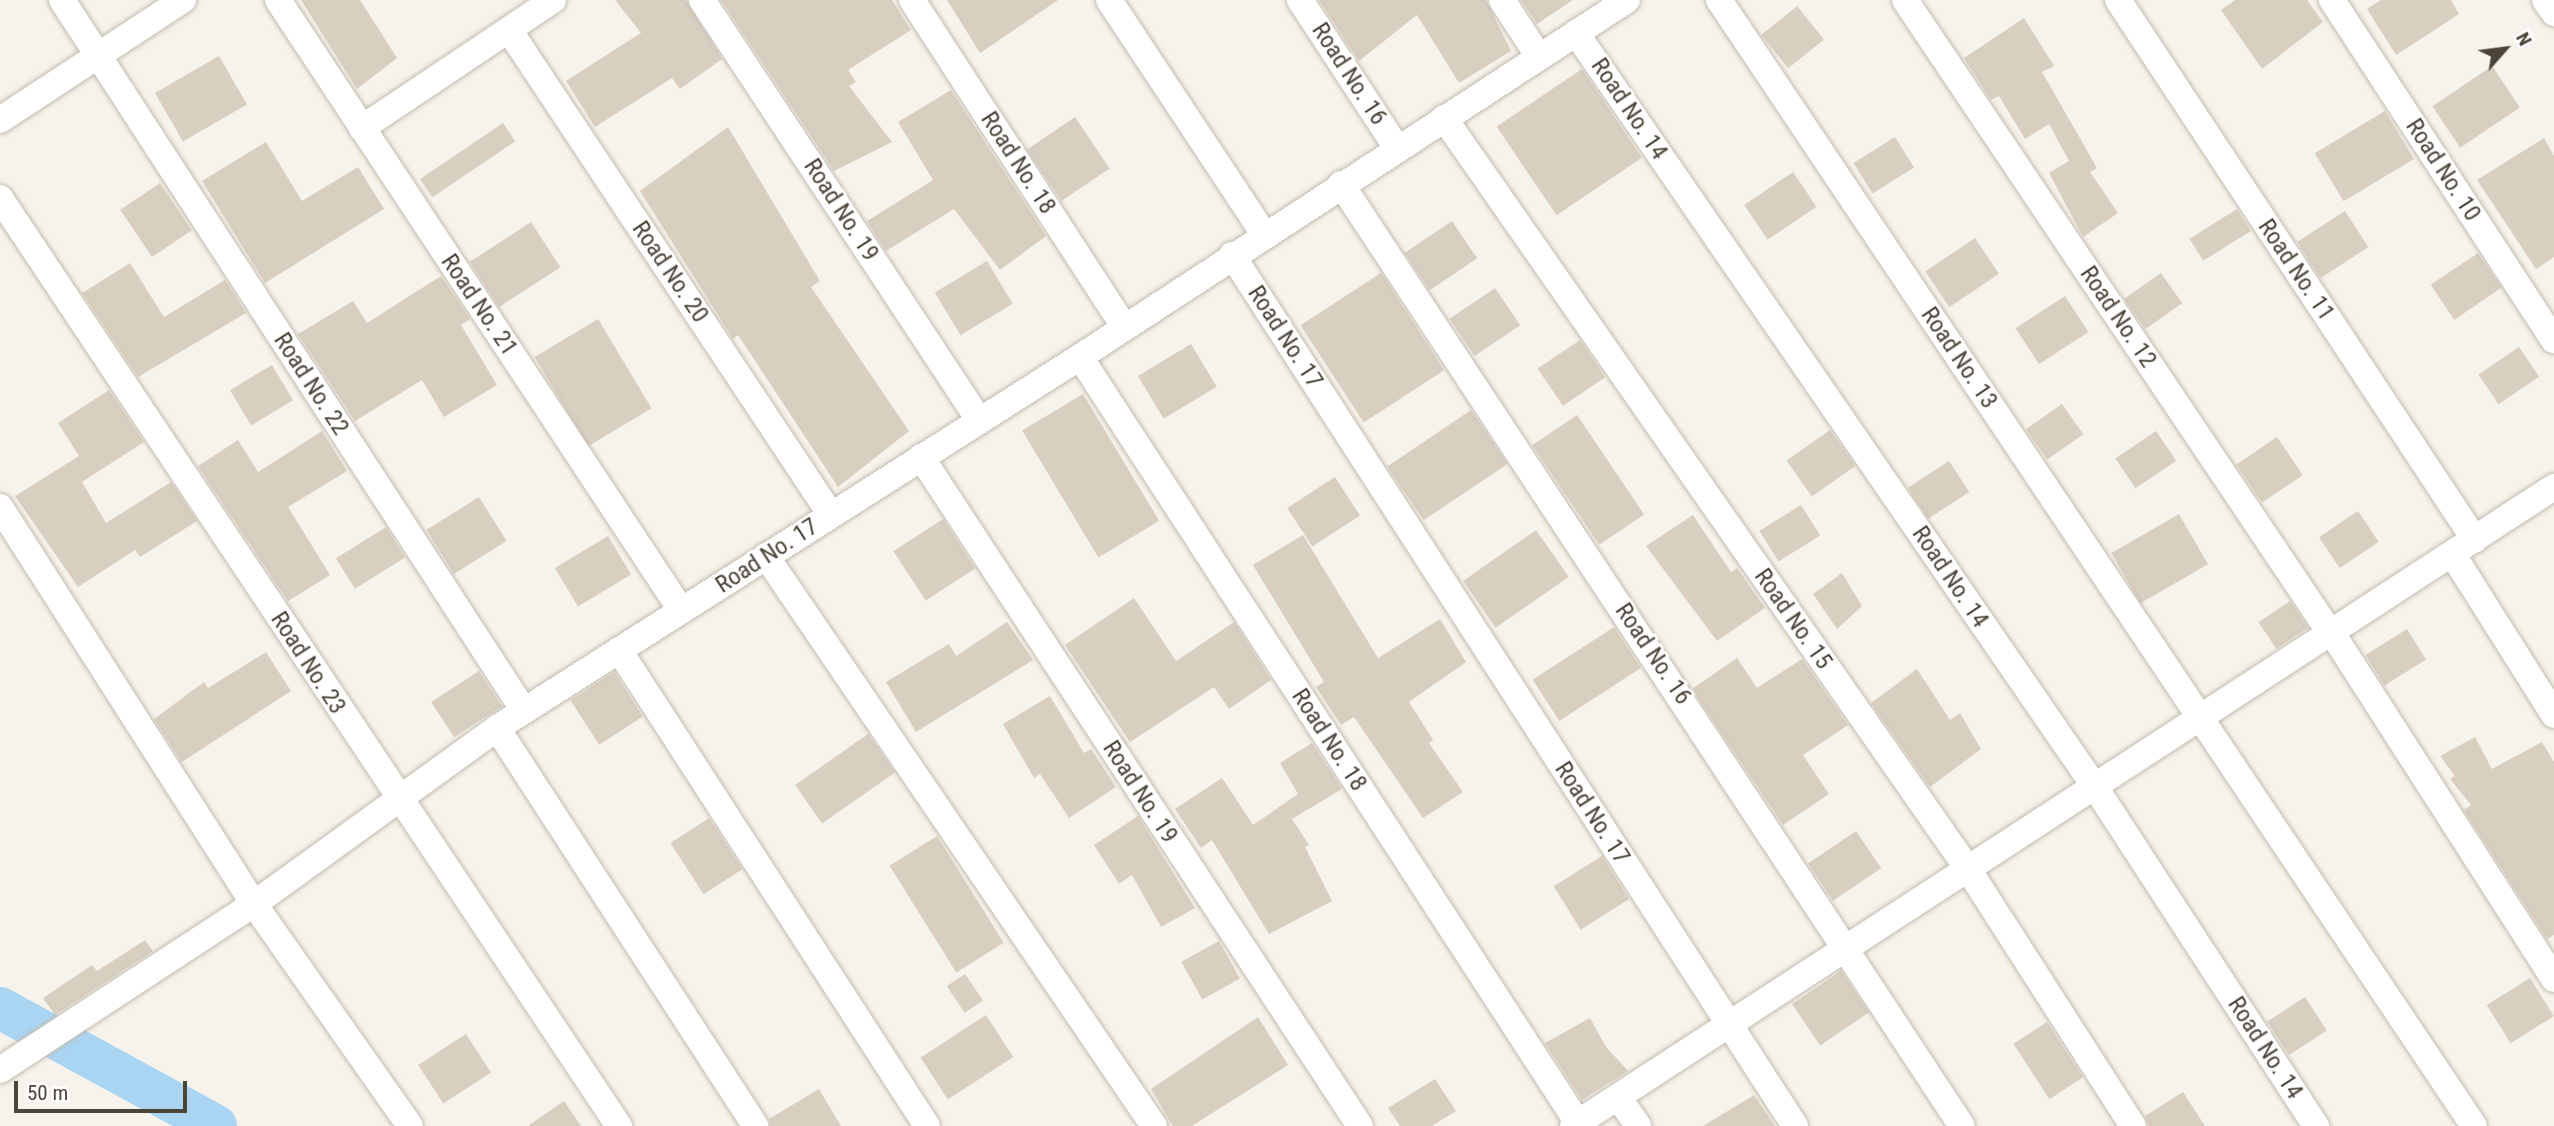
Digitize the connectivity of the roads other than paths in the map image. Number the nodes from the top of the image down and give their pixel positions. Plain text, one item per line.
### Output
1 (62, 0) edge
2 (183, 0) edge
3 (278, 0) edge
4 (553, 0) edge
5 (702, 0) edge
6 (912, 0) edge
7 (1109, 0) edge
8 (1300, 0) edge
9 (1502, 0) edge
10 (1627, 0) edge
11 (1719, 0) edge
12 (1905, 0) edge
13 (2118, 0) edge
14 (2332, 0) edge
15 (2545, 0) edge
16 (2554, 13) edge
17 (509, 30) junction
18 (1576, 33) junction
19 (98, 56) junction
20 (1539, 57) junction
21 (1444, 118) junction
22 (0, 120) edge
23 (362, 128) junction
24 (1397, 148) junction
25 (1341, 184) junction
26 (0, 198) edge
27 (1264, 234) junction
28 (1232, 255) junction
29 (1124, 327) junction
30 (2554, 340) edge
31 (1080, 357) junction
32 (979, 420) junction
33 (921, 457) junction
34 (2554, 487) edge
35 (0, 507) edge
36 (831, 515) junction
37 (2475, 540) junction
38 (2453, 555) junction
39 (766, 556) junction
40 (681, 610) junction
41 (2331, 633) junction
42 (620, 650) junction
43 (524, 711) junction
44 (2554, 715) edge
45 (2199, 716) junction
46 (497, 728) junction
47 (2095, 787) junction
48 (398, 799) junction
49 (1968, 869) junction
50 (254, 904) junction
51 (1847, 947) junction
52 (2554, 979) edge
53 (1728, 1024) junction
54 (0, 1070) edge
55 (1618, 1097) junction
56 (1575, 1124) edge
57 (410, 1126) edge
58 (619, 1126) edge
59 (755, 1126) edge
60 (927, 1126) edge
61 (1154, 1126) edge
62 (1360, 1126) edge
63 (1638, 1126) edge
64 (1795, 1126) edge
65 (1962, 1126) edge
66 (2133, 1126) edge
67 (2316, 1126) edge
68 (2474, 1126) edge

1 - 19 street, Road No. 22
2 - 19 street
3 - 23 street, Road No. 21
4 - 17 street
5 - 32 street, Road No. 19
6 - 29 street, Road No. 18
7 - 27 street
8 - 24 street, Road No. 16
9 - 20 street
10 - 18 street
11 - 45 street, Road No. 13
12 - 41 street, Road No. 12
13 - 37 street, Road No. 11
14 - 30 street, Road No. 10
15 - 16 street
17 - 23 street
17 - 36 street, Road No. 20
18 - 20 street
18 - 47 street, Road No. 14
19 - 22 street
19 - 43 street, Road No. 22
20 - 21 street
21 - 24 street
21 - 49 street, Road No. 15
23 - 40 street, Road No. 21
24 - 25 street
25 - 27 street
25 - 51 street, Road No. 16
26 - 48 street, Road No. 23
27 - 28 street
28 - 29 street, Road No. 17
28 - 53 street, Road No. 17
29 - 31 street, Road No. 17
31 - 32 street, Road No. 17
31 - 56 street, Road No. 18
32 - 33 street, Road No. 17
33 - 36 street, Road No. 17
33 - 62 street, Road No. 19
34 - 37 street
35 - 50 street
36 - 39 street, Road No. 17
37 - 38 street
38 - 41 street
38 - 44 street
39 - 40 street, Road No. 17
39 - 61 street
40 - 42 street, Road No. 17
41 - 45 street
41 - 52 street, Road No. 12
42 - 43 street, Road No. 17
42 - 60 street
43 - 46 street, Road No. 17
45 - 47 street
45 - 68 street, Road No. 13
46 - 48 street, Road No. 17
46 - 59 street
47 - 49 street
47 - 67 street, Road No. 14
48 - 50 street, Road No. 17
48 - 58 street, Road No. 23
49 - 51 street
49 - 66 street, Road No. 15
50 - 54 street, Road No. 17
50 - 57 street
51 - 53 street
51 - 65 street, Road No. 16
53 - 55 street
53 - 64 street, Road No. 17
55 - 56 street
55 - 63 street

